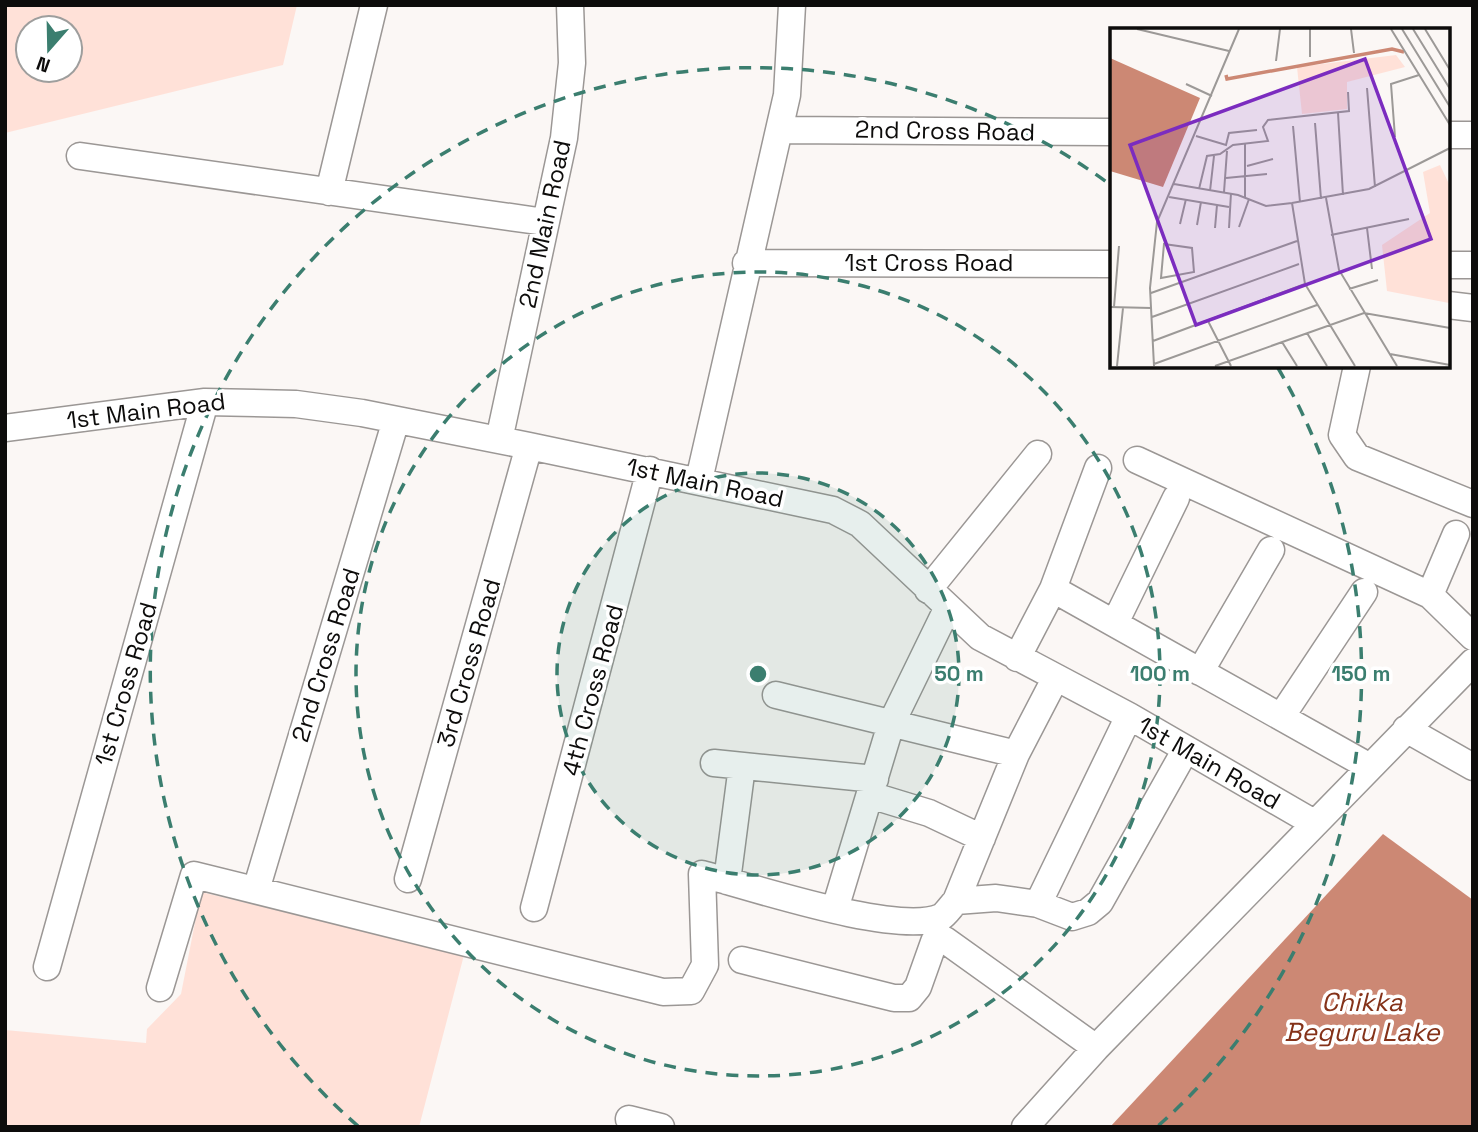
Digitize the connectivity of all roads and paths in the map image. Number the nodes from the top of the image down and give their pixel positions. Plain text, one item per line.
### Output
1 (374, 5) edge
2 (570, 5) edge
3 (792, 5) edge
4 (779, 130) junction
5 (1110, 132) edge
6 (1450, 135) edge
7 (1473, 135) edge
8 (80, 156) dead end
9 (329, 192) junction
10 (545, 222) junction
11 (746, 263) junction
12 (1110, 264) edge
13 (1450, 265) edge
14 (1473, 265) edge
15 (1450, 305) edge
16 (1473, 307) edge
17 (1357, 368) edge
18 (205, 402) junction
19 (396, 419) junction
20 (5, 428) edge
21 (499, 440) junction
22 (529, 446) junction
23 (1038, 454) dead end
24 (1137, 460) dead end
25 (1098, 468) dead end
26 (650, 470) junction
27 (699, 480) junction
28 (1176, 498) dead end
29 (1473, 504) edge
30 (1456, 534) dead end
31 (1271, 550) dead end
32 (1053, 589) junction
33 (928, 590) junction
34 (1364, 592) dead end
35 (1430, 595) junction
36 (947, 608) junction
37 (1115, 623) junction
38 (1473, 637) edge
39 (1017, 658) junction
40 (1473, 662) edge
41 (1200, 671) junction
42 (1055, 679) junction
43 (776, 695) dead end
44 (1129, 716) junction
45 (1281, 717) junction
46 (891, 724) junction
47 (1406, 729) junction
48 (1186, 749) junction
49 (1016, 754) junction
50 (714, 763) dead end
51 (742, 766) junction
52 (1370, 767) junction
53 (1473, 768) edge
54 (873, 787) junction
55 (1314, 823) junction
56 (982, 838) junction
57 (408, 880) dead end
58 (727, 881) junction
59 (256, 890) junction
60 (956, 901) junction
61 (1038, 904) junction
62 (534, 908) dead end
63 (835, 909) junction
64 (742, 960) dead end
65 (47, 967) dead end
66 (160, 988) dead end
67 (1096, 1048) junction
68 (629, 1119) dead end
69 (661, 1127) edge
70 (1025, 1127) edge

1 - 9 street
2 - 10 street, 2nd Main Road
3 - 4 street
4 - 5 street, 2nd Cross Road
4 - 11 street
6 - 7 street
8 - 9 street
9 - 10 street
10 - 21 street, 2nd Main Road
11 - 12 street, 1st Cross Road
11 - 27 street
13 - 14 street
15 - 16 street
17 - 29 street
18 - 19 street, 1st Main Road
18 - 20 street, 1st Main Road
18 - 65 street, 1st Cross Road
19 - 21 street, 1st Main Road
19 - 59 street, 2nd Cross Road
21 - 22 street, 1st Main Road
22 - 26 street, 1st Main Road
22 - 57 street, 3rd Cross Road
23 - 33 street
24 - 35 street
25 - 32 street
26 - 27 street, 1st Main Road
26 - 62 street, 4th Cross Road
27 - 33 street, 1st Main Road
28 - 37 street
30 - 35 street
31 - 41 street
32 - 37 street
32 - 39 street
33 - 36 street, 1st Main Road
34 - 45 street
35 - 38 street
36 - 39 street, 1st Main Road
36 - 46 street
37 - 41 street
39 - 42 street, 1st Main Road
40 - 47 street
41 - 45 street
42 - 44 street, 1st Main Road
42 - 49 street
43 - 46 street
44 - 48 street, 1st Main Road
44 - 61 street
45 - 52 street
46 - 49 street
46 - 54 street
47 - 52 street
47 - 53 street
48 - 55 street, 1st Main Road
48 - 61 street
49 - 56 street
50 - 51 street
51 - 54 street
51 - 58 street
52 - 55 street
54 - 56 street
54 - 63 street
55 - 67 street
56 - 60 street
58 - 59 street
58 - 63 street
59 - 66 street
60 - 61 street
60 - 63 street
64 - 67 street
67 - 70 street
68 - 69 street

